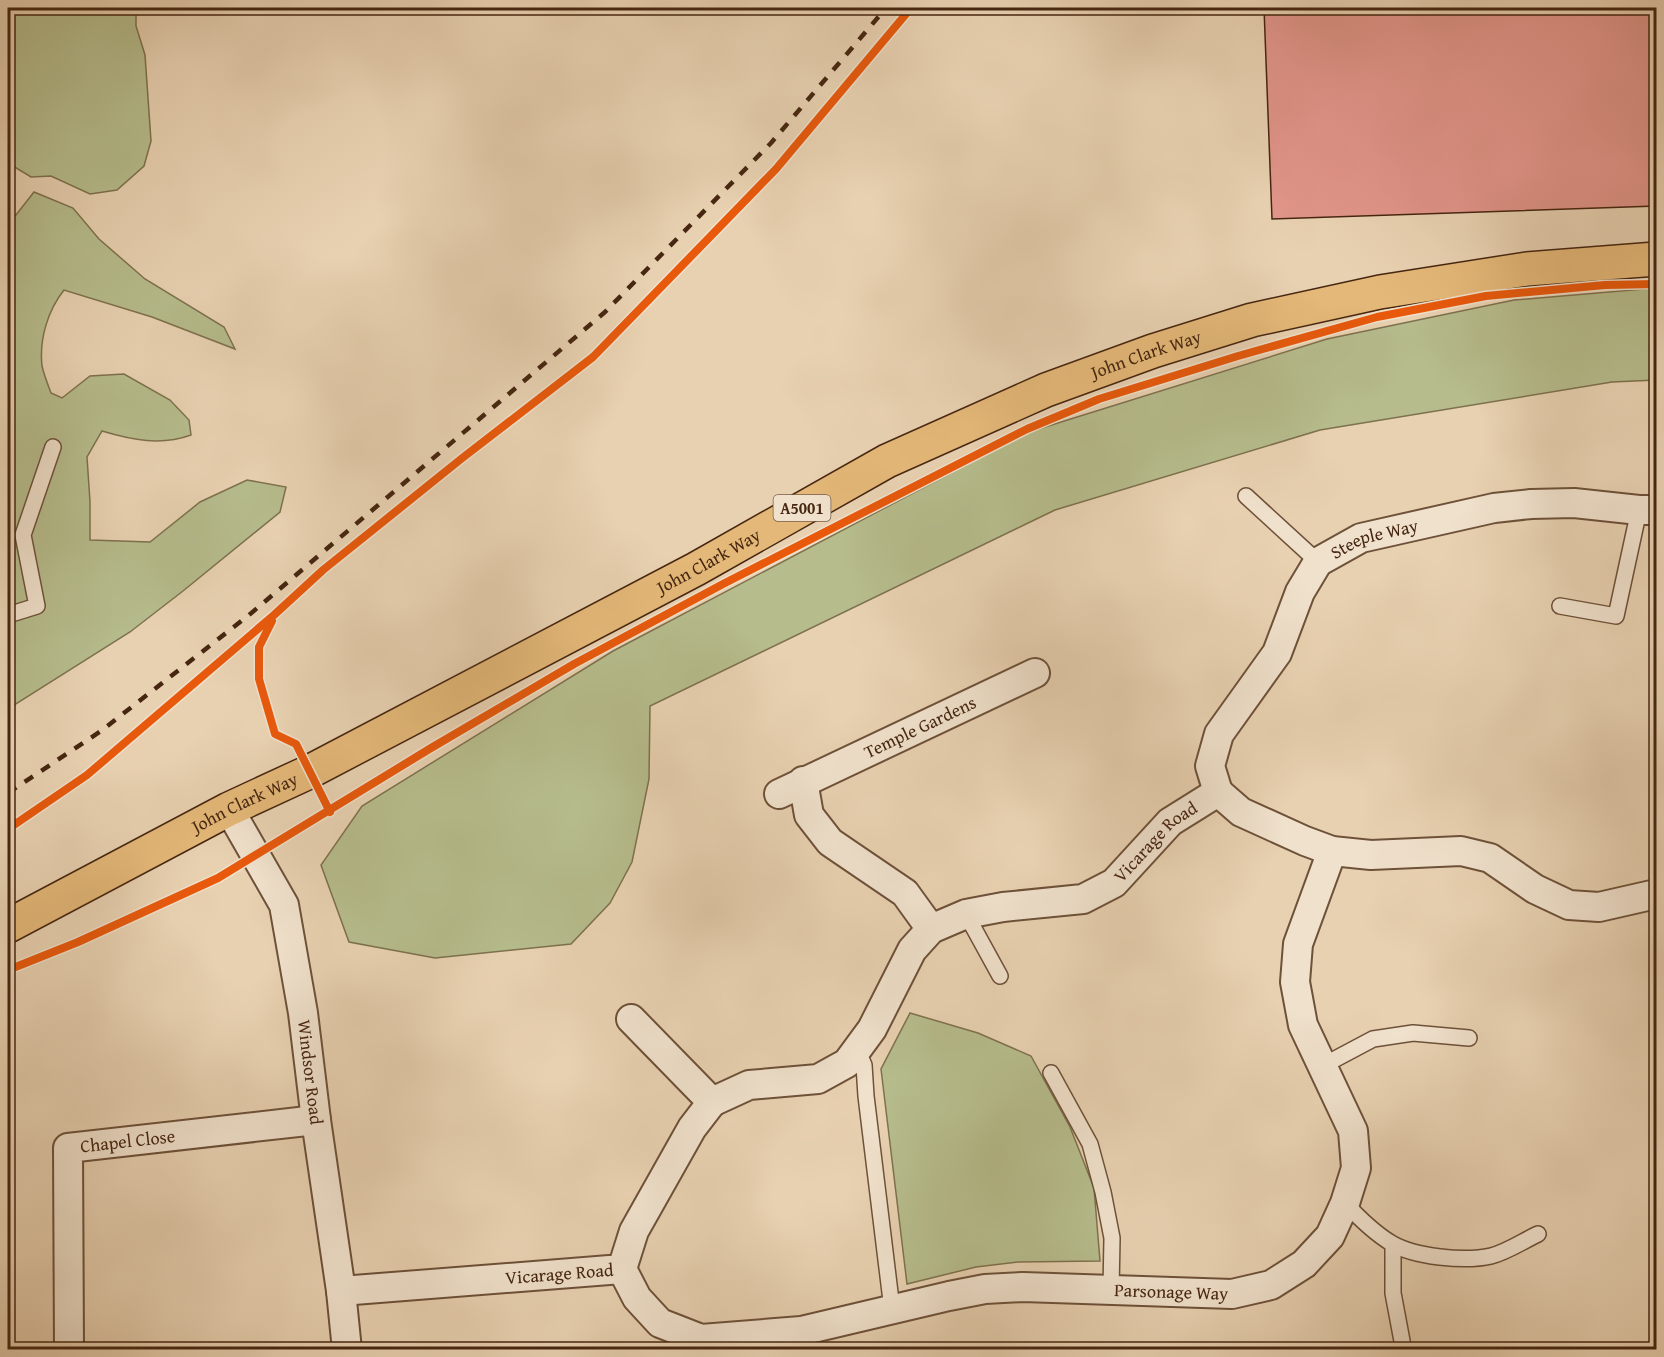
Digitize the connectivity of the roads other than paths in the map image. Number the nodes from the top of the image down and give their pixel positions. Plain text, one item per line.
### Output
1 (1656, 259) edge
2 (53, 447) dead end
3 (1246, 496) dead end
4 (1648, 510) edge
5 (1318, 562) junction
6 (1560, 606) dead end
7 (8, 615) edge
8 (1035, 673) dead end
9 (1218, 792) junction
10 (229, 809) junction
11 (1332, 851) junction
12 (1656, 894) edge
13 (966, 914) junction
14 (8, 926) edge
15 (931, 929) junction
16 (1000, 976) dead end
17 (631, 1019) dead end
18 (1469, 1038) dead end
19 (857, 1049) junction
20 (1324, 1065) junction
21 (1051, 1073) dead end
22 (712, 1102) junction
23 (316, 1120) junction
24 (1345, 1203) junction
25 (1538, 1234) dead end
26 (1393, 1245) junction
27 (622, 1269) junction
28 (1111, 1290) junction
29 (341, 1291) junction
30 (892, 1309) junction
31 (1402, 1341) dead end
32 (69, 1350) edge
33 (347, 1350) edge

1 - 10 main road, John Clark Way / A5001
2 - 7 lane
3 - 5 lane
4 - 5 street, Steeple Way
4 - 6 lane
5 - 9 street, Steeple Way
8 - 15 street, Temple Gardens
9 - 11 street, Vicarage Road
9 - 13 street, Vicarage Road
10 - 14 main road, John Clark Way / A5001
10 - 23 street, Windsor Road
11 - 12 street, Vicarage Road
11 - 20 street, Parsonage Way
13 - 15 street, Vicarage Road
13 - 16 lane
15 - 19 street, Vicarage Road
17 - 22 street
18 - 20 lane
19 - 22 street, Vicarage Road
19 - 30 lane
20 - 24 street, Parsonage Way
21 - 28 lane
22 - 27 street, Vicarage Road
23 - 29 street, Windsor Road
23 - 32 street, Chapel Close
24 - 26 lane
24 - 28 street, Parsonage Way
25 - 26 lane
26 - 31 lane
27 - 29 street, Vicarage Road
27 - 30 street, Parsonage Way
28 - 30 street, Parsonage Way
29 - 33 street, Windsor Road

